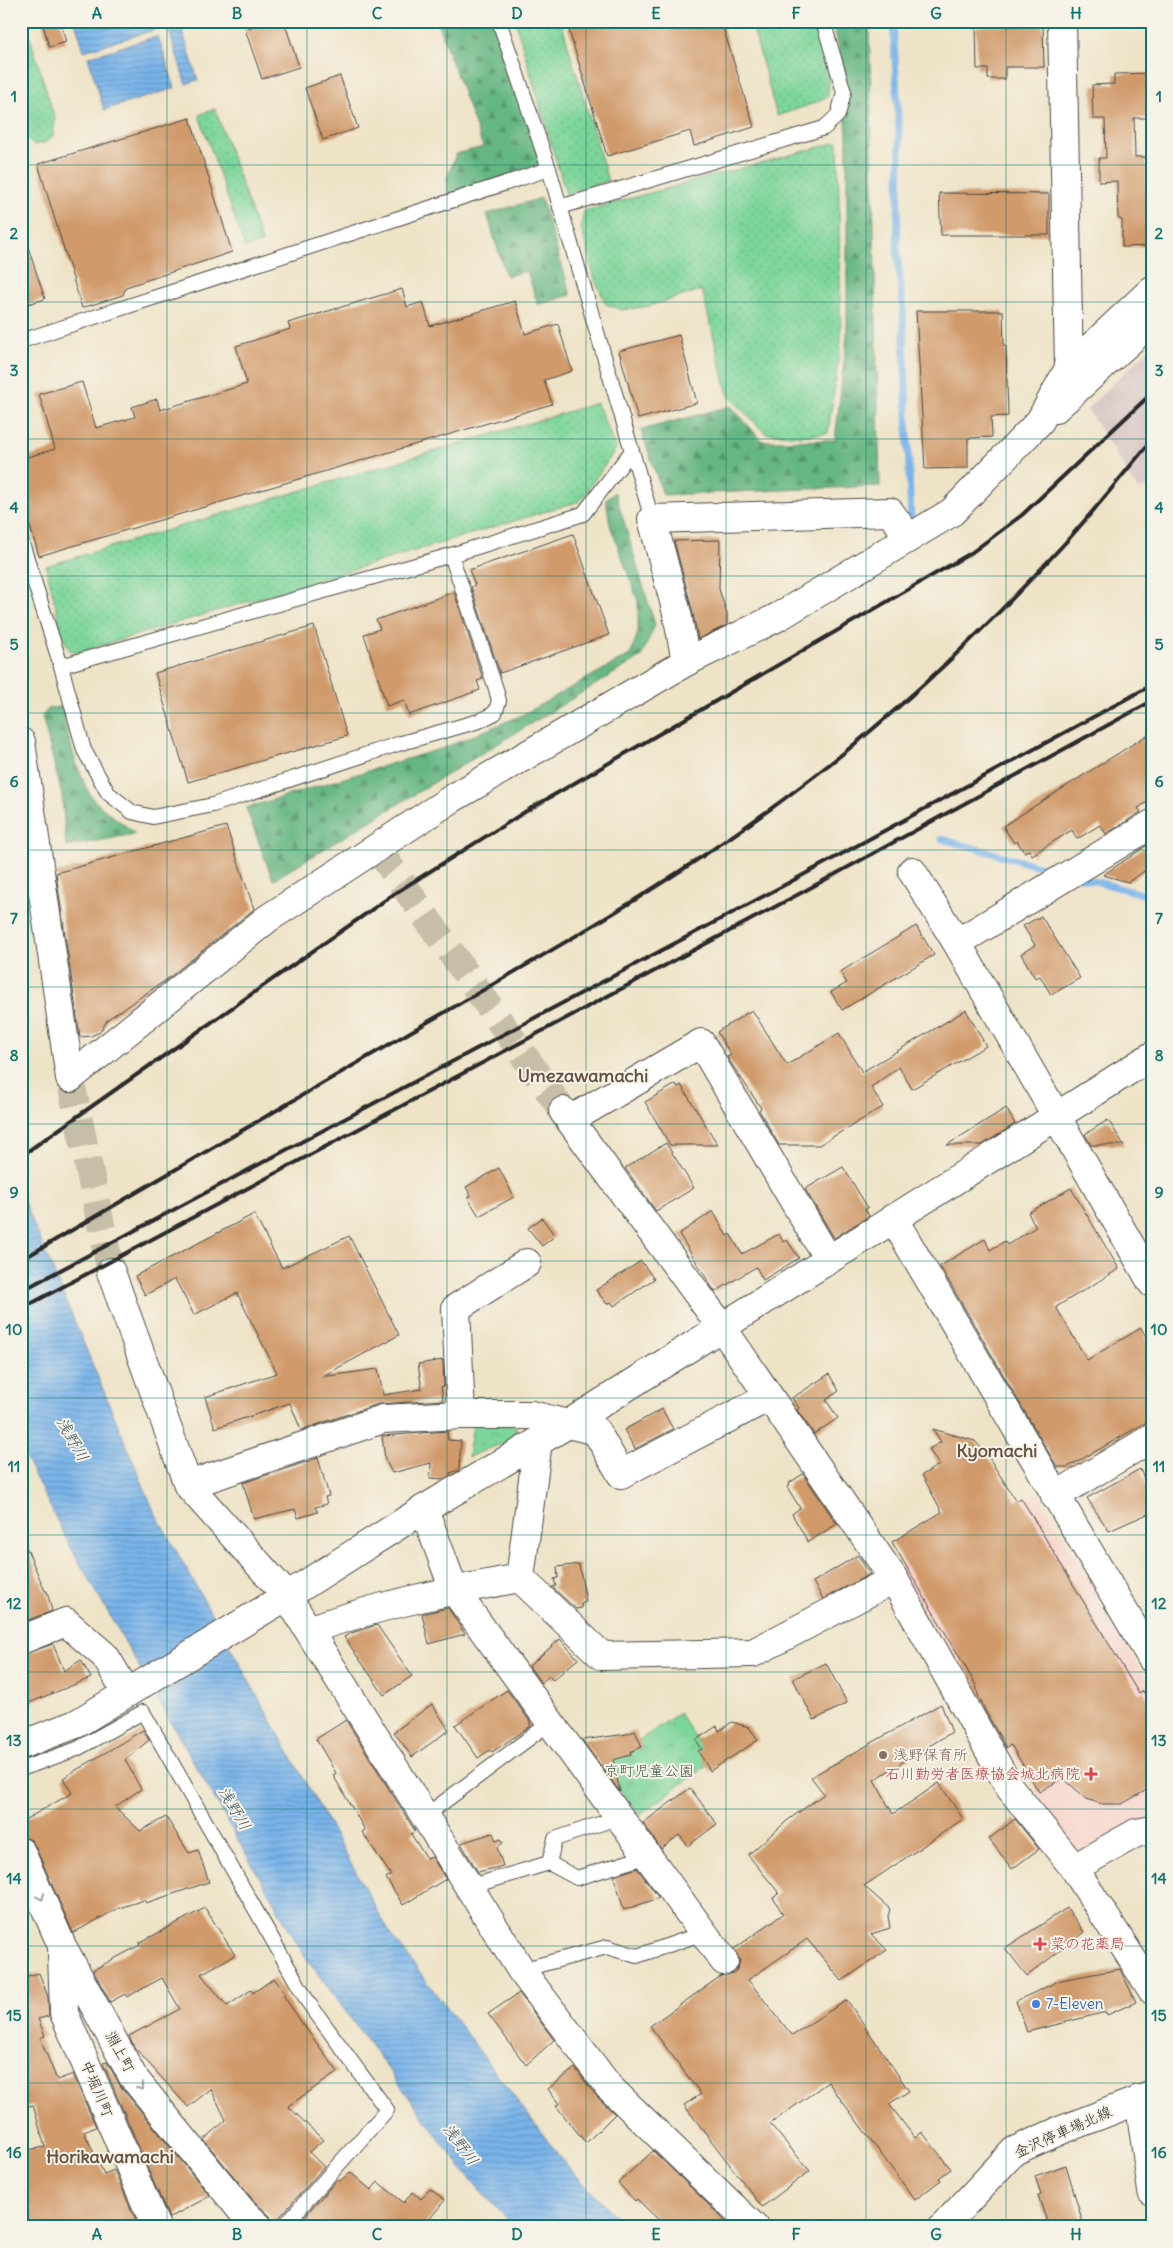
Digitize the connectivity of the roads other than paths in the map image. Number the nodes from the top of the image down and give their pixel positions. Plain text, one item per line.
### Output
1 (499, 21) edge
2 (823, 21) edge
3 (1062, 21) edge
4 (549, 169) junction
5 (560, 207) junction
6 (1152, 290) edge
7 (1152, 321) edge
8 (21, 341) edge
9 (1069, 368) junction
10 (1040, 421) junction
11 (631, 452) junction
12 (652, 519) junction
13 (909, 538) junction
14 (21, 540) edge
15 (450, 555) junction
16 (686, 662) junction
17 (61, 666) junction
18 (21, 742) edge
19 (1152, 824) edge
20 (912, 871) dead end
21 (957, 943) junction
22 (1152, 1056) edge
23 (1056, 1114) junction
24 (893, 1218) junction
25 (828, 1259) junction
26 (526, 1263) dead end
27 (111, 1272) tunnel mouth
28 (1152, 1283) edge
29 (721, 1326) junction
30 (770, 1397) junction
31 (460, 1415) junction
32 (568, 1424) junction
33 (1152, 1438) edge
34 (538, 1441) junction
35 (188, 1485) junction
36 (1055, 1496) junction
37 (424, 1509) junction
38 (520, 1578) junction
39 (894, 1579) junction
40 (454, 1590) junction
41 (287, 1596) junction
42 (308, 1630) junction
43 (21, 1640) edge
44 (1152, 1659) edge
45 (127, 1693) junction
46 (551, 1722) junction
47 (21, 1745) edge
48 (21, 1769) edge
49 (425, 1816) junction
50 (620, 1817) junction
51 (1152, 1830) edge
52 (21, 1852) edge
53 (648, 1856) junction
54 (549, 1863) junction
55 (1074, 1868) junction
56 (469, 1887) junction
57 (704, 1933) junction
58 (62, 1946) junction
59 (724, 1961) dead end
60 (521, 1970) junction
61 (1152, 1990) edge
62 (1145, 2097) edge
63 (1152, 2191) edge
64 (156, 2227) edge
65 (259, 2227) edge
66 (283, 2227) edge
67 (754, 2227) edge
68 (943, 2227) edge

1 - 4 lane
2 - 5 lane
3 - 9 street
4 - 5 lane
4 - 8 lane
5 - 11 lane
6 - 9 street
7 - 10 street
9 - 10 street
10 - 13 street
11 - 12 lane
11 - 15 lane
12 - 13 street
12 - 16 street
13 - 16 street
14 - 17 lane
15 - 17 lane
15 - 17 lane
16 - 18 street
19 - 21 street
20 - 21 street
21 - 23 street
22 - 23 street
23 - 24 street
23 - 28 street
24 - 25 street
24 - 36 street
25 - 29 street
25 - 29 street
26 - 31 street
27 - 35 street
29 - 30 street
29 - 32 street
30 - 32 street
30 - 39 street
31 - 32 street
31 - 35 street
32 - 34 street
33 - 36 street
34 - 37 street
34 - 38 street
35 - 41 street
36 - 44 street
37 - 40 street
37 - 41 street
38 - 39 street
38 - 40 street
39 - 55 street
40 - 42 street
40 - 46 street
41 - 42 street
41 - 45 street
42 - 49 street
43 - 45 street
45 - 47 street
46 - 49 lane
46 - 50 street
48 - 66 lane
49 - 56 street
50 - 53 street
50 - 54 lane
51 - 55 street
52 -> 58 street, 淵上町
53 - 54 lane
53 - 57 street
54 - 56 lane
55 - 61 street
56 - 60 street
57 - 59 street
57 - 60 lane
58 - 64 street, 中堀川町
58 -> 65 street, 淵上町
60 - 67 street
62 - 63 street
62 - 68 street, 金沢停車場北線

